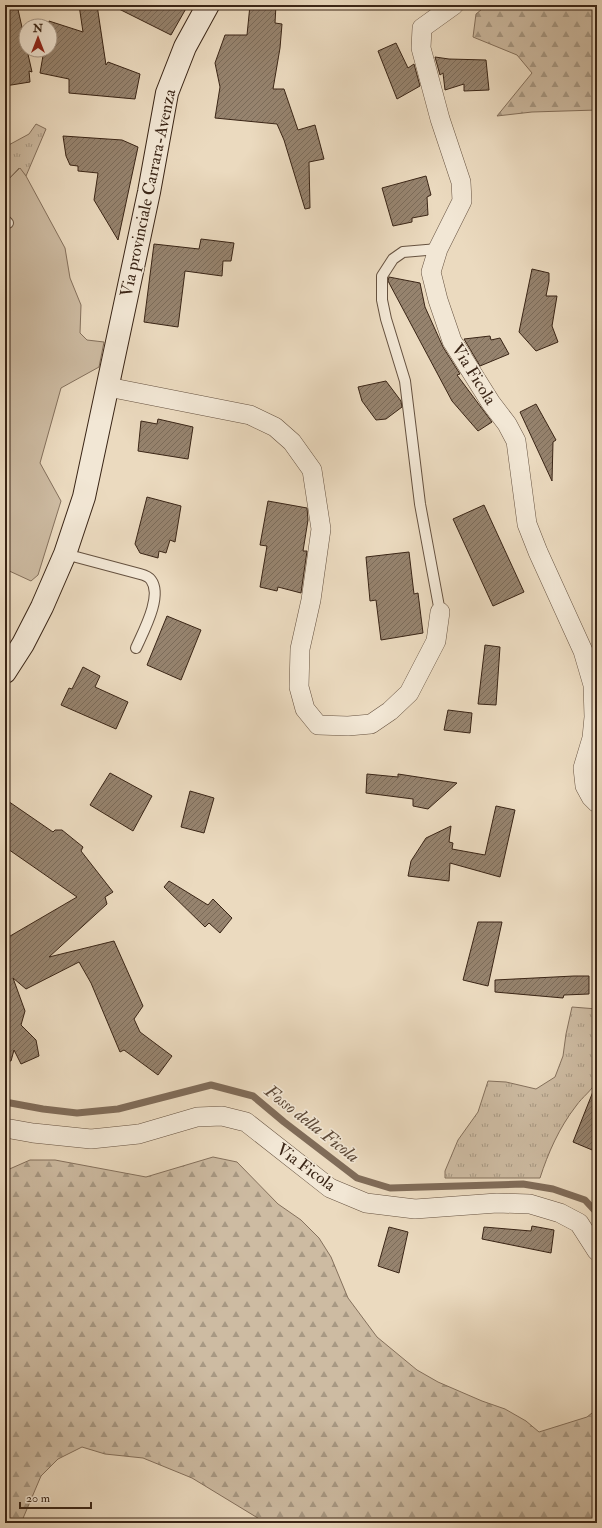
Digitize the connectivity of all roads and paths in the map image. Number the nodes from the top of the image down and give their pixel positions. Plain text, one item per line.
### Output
1 (208, 5) edge
2 (454, 5) edge
3 (438, 249) junction
4 (108, 387) junction
5 (65, 554) junction
6 (440, 612) joint
7 (136, 648) dead end
8 (5, 672) edge
9 (593, 747) edge
10 (597, 803) edge
11 (5, 1128) edge
12 (597, 1251) edge

1 - 4 main road, Via provinciale Carrara-Avenza
2 - 3 street, Via Ficola
3 - 6 lane
3 - 9 street, Via Ficola
4 - 5 main road, Via provinciale Carrara-Avenza
4 - 6 street
5 - 7 lane
5 - 8 main road, Via provinciale Carrara-Avenza
9 - 10 street, Via Ficola
11 - 12 street, Via Ficola

